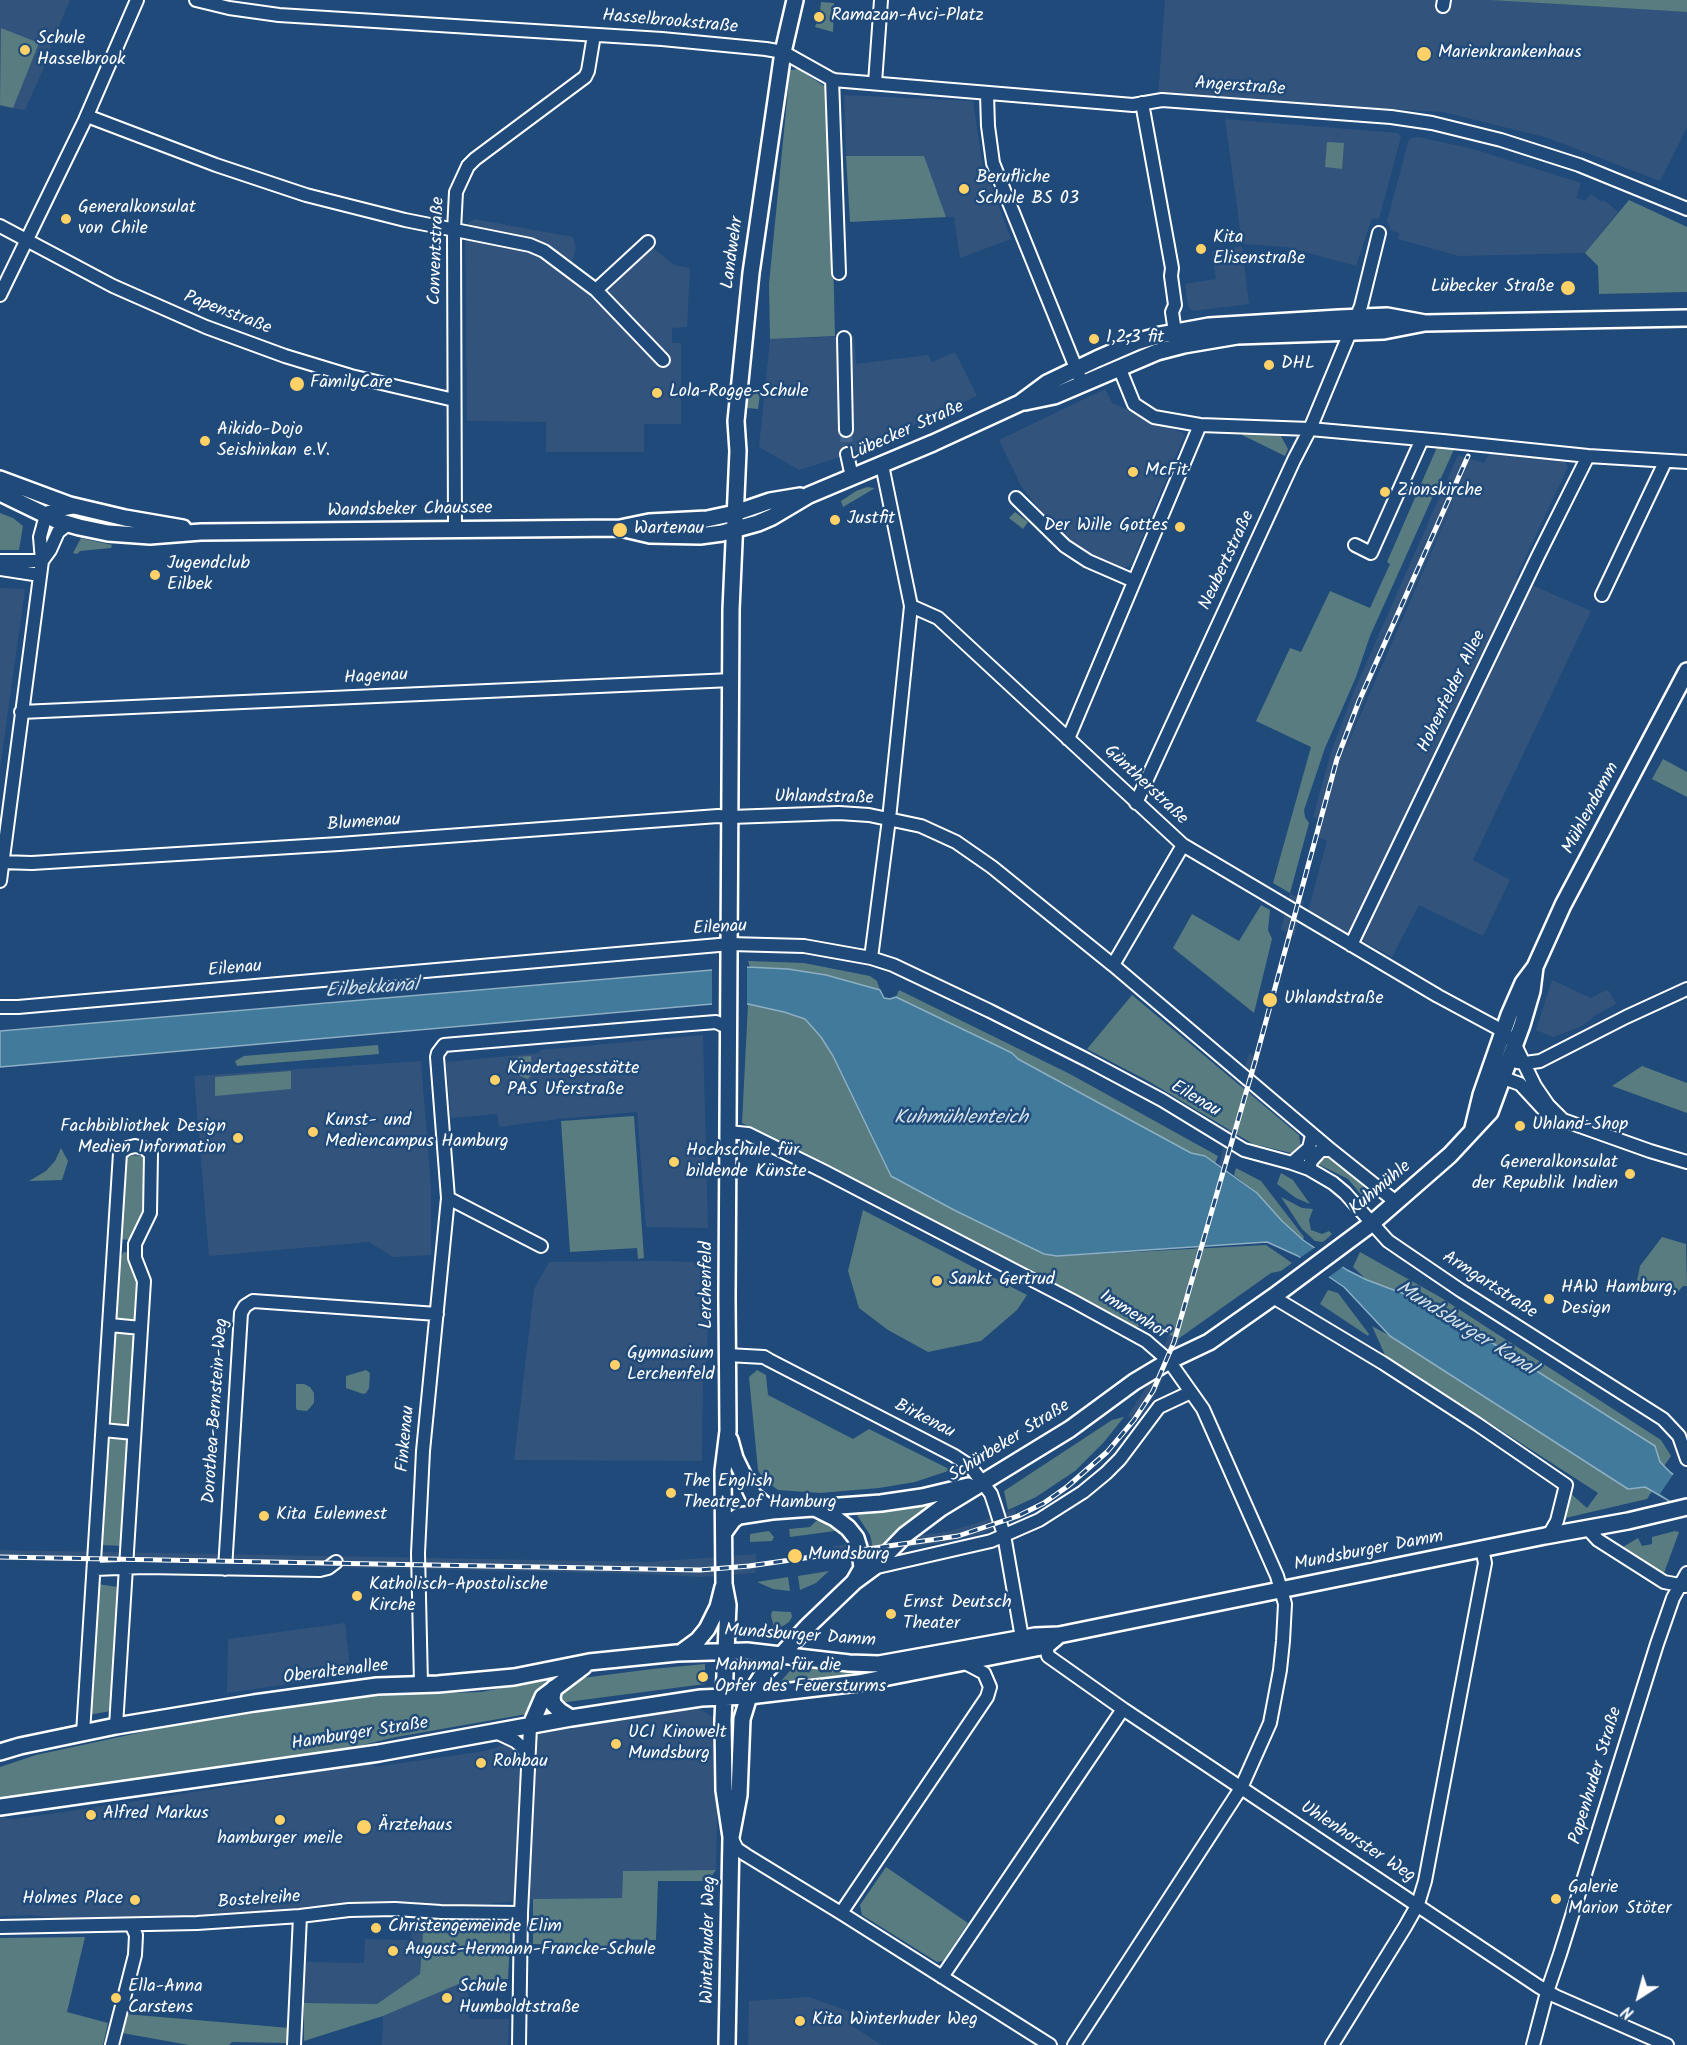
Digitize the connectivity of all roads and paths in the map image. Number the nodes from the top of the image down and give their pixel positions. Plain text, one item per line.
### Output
1 (137, 0) edge
2 (196, 0) edge
3 (795, 0) edge
4 (881, 0) edge
5 (594, 35) junction
6 (783, 52) junction
7 (832, 80) junction
8 (875, 84) junction
9 (987, 94) junction
10 (1142, 103) junction
11 (87, 116) junction
12 (1687, 210) edge
13 (0, 226) edge
14 (454, 230) junction
15 (1379, 233) dead end
16 (26, 241) junction
17 (648, 242) dead end
18 (839, 273) dead end
19 (596, 290) junction
20 (0, 295) edge
21 (1357, 317) junction
22 (1687, 318) edge
23 (1425, 323) junction
24 (1180, 331) junction
25 (1351, 333) junction
26 (844, 338) dead end
27 (1169, 349) junction
28 (663, 360) dead end
29 (1119, 367) junction
30 (1079, 376) junction
31 (454, 400) junction
32 (1200, 425) junction
33 (1310, 429) junction
34 (846, 430) tunnel mouth
35 (1422, 439) junction
36 (847, 454) tunnel mouth
37 (1588, 456) junction
38 (1665, 462) junction
39 (1687, 462) edge
40 (882, 465) junction
41 (852, 477) junction
42 (0, 479) edge
43 (0, 493) edge
44 (809, 495) junction
45 (1016, 498) dead end
46 (80, 507) junction
47 (735, 513) junction
48 (46, 515) junction
49 (68, 524) junction
50 (620, 528) junction
51 (455, 530) junction
52 (734, 530) junction
53 (201, 532) junction
54 (1355, 545) dead end
55 (0, 561) edge
56 (42, 561) junction
57 (0, 569) edge
58 (40, 575) junction
59 (1134, 581) junction
60 (1602, 595) dead end
61 (911, 606) junction
62 (1687, 671) edge
63 (732, 680) junction
64 (21, 712) junction
65 (1068, 739) junction
66 (1136, 803) junction
67 (731, 817) junction
68 (889, 819) junction
69 (1183, 845) junction
70 (1, 862) edge
71 (0, 881) edge
72 (730, 944) junction
73 (1351, 945) junction
74 (871, 958) junction
75 (1113, 965) junction
76 (1535, 967) junction
77 (1687, 989) edge
78 (0, 1007) edge
79 (729, 1029) junction
80 (1503, 1031) junction
81 (1515, 1045) junction
82 (1540, 1061) junction
83 (1517, 1062) junction
84 (1496, 1075) junction
85 (1548, 1105) junction
86 (1563, 1120) junction
87 (728, 1132) junction
88 (1312, 1135) junction
89 (1331, 1150) junction
90 (1687, 1162) edge
91 (1292, 1163) junction
92 (1309, 1169) junction
93 (448, 1198) junction
94 (1396, 1202) junction
95 (1371, 1224) junction
96 (115, 1242) junction
97 (135, 1244) junction
98 (541, 1246) dead end
99 (1306, 1273) joint
100 (1273, 1297) junction
101 (437, 1314) junction
102 (110, 1325) junction
103 (141, 1328) junction
104 (728, 1355) junction
105 (1169, 1361) junction
106 (1191, 1392) junction
107 (104, 1430) junction
108 (728, 1431) junction
109 (134, 1433) junction
110 (1683, 1435) edge
111 (1687, 1459) edge
112 (982, 1482) junction
113 (814, 1508) junction
114 (1684, 1508) edge
115 (772, 1511) junction
116 (1587, 1528) junction
117 (724, 1531) junction
118 (1004, 1535) junction
119 (1549, 1535) junction
120 (1482, 1549) junction
121 (336, 1562) dead end
122 (125, 1567) junction
123 (873, 1568) junction
124 (95, 1569) junction
125 (225, 1569) junction
126 (1687, 1573) edge
127 (854, 1582) junction
128 (724, 1584) junction
129 (1683, 1586) edge
130 (1281, 1590) junction
131 (1059, 1635) junction
132 (1022, 1638) junction
133 (1046, 1646) junction
134 (727, 1650) junction
135 (679, 1653) junction
136 (780, 1654) junction
137 (589, 1662) junction
138 (965, 1663) junction
139 (761, 1677) junction
140 (421, 1684) junction
141 (554, 1688) junction
142 (749, 1696) junction
143 (724, 1697) junction
144 (1123, 1708) junction
145 (571, 1718) junction
146 (116, 1726) junction
147 (530, 1727) junction
148 (83, 1733) junction
149 (498, 1733) junction
150 (0, 1752) edge
151 (527, 1756) junction
152 (1241, 1788) junction
153 (0, 1807) edge
154 (731, 1837) junction
155 (1418, 1904) junction
156 (521, 1913) junction
157 (841, 1913) junction
158 (300, 1916) junction
159 (132, 1926) junction
160 (0, 1927) edge
161 (942, 1977) junction
162 (1547, 1992) junction
163 (112, 2045) edge
164 (294, 2045) edge
165 (519, 2045) edge
166 (727, 2045) edge
167 (1050, 2045) edge
168 (1074, 2045) edge
169 (1332, 2045) edge
170 (1533, 2045) edge
171 (1667, 2045) edge

1 - 11 street
2 - 5 street, Hasselbrookstraße
3 - 6 main road, Landwehr
4 - 8 street
5 - 6 street, Hasselbrookstraße
5 - 14 street, Conventstraße
6 - 7 street, Angerstraße
6 - 47 main road, Landwehr
7 - 8 street, Angerstraße
7 - 18 street
8 - 9 street, Angerstraße
9 - 10 street, Angerstraße
9 - 30 street
10 - 12 street, Angerstraße
10 - 24 street
11 - 14 street
11 - 16 street
13 - 16 street, Papenstraße
14 - 19 street
14 - 31 street, Conventstraße
15 - 21 street, Neubertstraße
16 - 20 street
16 - 31 street, Papenstraße
17 - 19 street
19 - 28 street
21 - 23 main road, Lübecker Straße
21 - 24 main road, Lübecker Straße
21 - 25 street, Neubertstraße
22 - 23 main road, Lübecker Straße
23 - 25 main road, Lübecker Straße
24 - 27 street
24 - 30 main road, Lübecker Straße
25 - 27 main road, Lübecker Straße
25 - 33 street, Neubertstraße
26 - 34 street
27 - 29 main road, Lübecker Straße
29 - 30 main road, Lübecker Straße
29 - 32 street
30 - 40 main road, Lübecker Straße
31 - 51 street, Conventstraße
32 - 33 street
32 - 59 street
33 - 35 street
33 - 66 street, Neubertstraße
35 - 37 street
35 - 54 street
36 - 41 street
37 - 38 street
37 - 73 street, Hohenfelder Allee
38 - 39 street
38 - 60 street
40 - 41 main road, Lübecker Straße
40 - 61 street
41 - 44 main road, Lübecker Straße
42 - 46 main road, Wandsbeker Chaussee
43 - 48 main road, Wandsbeker Chaussee
44 - 47 main road, Lübecker Straße
44 - 52 main road, Lübecker Straße
45 - 59 street
46 - 48 street
46 - 53 main road, Wandsbeker Chaussee
47 - 50 main road, Wandsbeker Chaussee
47 - 52 main road, Landwehr
48 - 49 main road, Wandsbeker Chaussee
48 - 56 street
49 - 53 main road, Wandsbeker Chaussee
49 - 56 street
50 - 51 main road, Wandsbeker Chaussee
50 - 52 main road, Wandsbeker Chaussee
51 - 53 main road, Wandsbeker Chaussee
52 - 63 main road
55 - 56 street
56 - 58 street
57 - 58 street
58 - 64 street
59 - 65 street
61 - 65 street, Güntherstraße
61 - 68 street
62 - 76 main road, Mühlendamm
63 - 64 street, Hagenau
63 - 67 main road
64 - 70 street
65 - 66 street, Güntherstraße
66 - 69 street, Güntherstraße
67 - 68 street, Uhlandstraße
67 - 70 street, Blumenau
67 - 72 main road
68 - 74 street
68 - 75 street, Uhlandstraße
69 - 73 street, Güntherstraße
69 - 75 street
70 - 71 street
72 - 74 street, Eilenau
72 - 78 street, Eilenau
72 - 79 main road, Lerchenfeld
73 - 80 street, Güntherstraße
74 - 91 street, Eilenau
75 - 88 street, Uhlandstraße
76 - 80 main road, Mühlendamm
76 - 81 main road, Mühlendamm
77 - 82 street
79 - 87 main road, Lerchenfeld
79 - 93 street, Finkenau
80 - 81 street
80 - 84 main road, Kuhmühle
81 - 83 main road, Kuhmühle
82 - 83 street
82 - 85 street
83 - 84 main road, Kuhmühle
83 - 85 street
84 - 86 street
84 - 94 main road, Kuhmühle
85 - 86 street
86 - 90 street
87 - 104 main road, Lerchenfeld
87 - 105 street, Immenhof
88 - 89 street, Uhlandstraße
88 - 91 street
89 - 92 street
89 - 94 street, Uhlandstraße
91 - 92 street, Eilenau
92 - 95 street, Eilenau
93 - 98 street
93 - 101 street, Finkenau
94 - 95 main road, Kuhmühle
95 - 99 main road, Kuhmühle
95 - 110 street, Armgartstraße
96 - 97 street
96 - 97 street
96 - 102 street
97 - 103 street
99 - 100 main road, Schürbeker Straße
100 - 105 main road, Schürbeker Straße
100 - 119 street
101 - 125 street, Dorothea-Bernstein-Weg
101 - 140 street, Finkenau
102 - 103 street
102 - 107 street
103 - 109 street
104 - 108 main road, Lerchenfeld
104 - 112 street, Birkenau
105 - 106 street, Immenhof
105 - 112 main road, Schürbeker Straße
106 - 118 street
106 - 130 street, Immenhof
107 - 109 street
107 - 124 street
108 - 115 main road
108 - 117 main road, Lerchenfeld
109 - 122 street
110 - 111 street, Armgartstraße
112 - 113 main road
112 - 118 street, Birkenau
112 - 123 main road, Schürbeker Straße
113 - 115 main road
113 - 127 main road
114 - 116 main road, Mundsburger Damm
115 - 117 main road
116 - 119 main road, Mundsburger Damm
116 - 129 street
117 - 128 main road, Lerchenfeld
118 - 123 street
118 - 132 street, Birkenau
119 - 120 main road, Mundsburger Damm
120 - 130 main road, Mundsburger Damm
120 - 155 street
121 - 125 street
122 - 124 street
122 - 125 street
122 - 146 street
123 - 127 main road, Schürbeker Straße
124 - 148 street
126 - 129 street, Papenhuder Straße
127 - 136 main road, Schürbeker Straße
128 - 134 main road, Lerchenfeld
128 - 135 main road
129 - 162 street, Papenhuder Straße
130 - 131 main road, Mundsburger Damm
130 - 152 street, Immenhof
131 - 132 main road, Mundsburger Damm
131 - 133 main road, Mundsburger Damm
132 - 136 main road, Mundsburger Damm
133 - 138 main road, Mundsburger Damm
133 - 144 street, Uhlenhorster Weg
134 - 135 main road, Mundsburger Damm
134 - 136 main road, Mundsburger Damm
134 - 143 main road, Lerchenfeld
135 - 137 main road, Oberaltenallee
136 - 139 main road, Schürbeker Straße
137 - 140 main road, Oberaltenallee
137 - 141 main road
138 - 142 main road, Mundsburger Damm
138 - 157 street
139 - 142 main road, Winterhuder Weg
139 - 143 main road
140 - 146 main road, Oberaltenallee
141 - 145 main road
141 - 147 main road
142 - 143 main road, Mundsburger Damm
142 - 154 main road, Winterhuder Weg
143 - 145 main road, Hamburger Straße
143 - 154 main road, Winterhuder Weg
144 - 152 street, Uhlenhorster Weg
144 - 161 street
145 - 147 main road, Hamburger Straße
146 - 148 main road, Oberaltenallee
147 - 149 main road, Hamburger Straße
147 - 151 street
148 - 150 main road, Oberaltenallee
149 - 151 street
149 - 153 main road, Hamburger Straße
151 - 156 street
152 - 155 street, Uhlenhorster Weg
152 - 168 street, Immenhof
154 - 157 street
154 - 166 main road, Winterhuder Weg
155 - 162 street, Uhlenhorster Weg
155 - 169 street
156 - 158 street, Bostelreihe
156 - 165 street
157 - 161 street
158 - 159 street, Bostelreihe
158 - 164 street
159 - 160 street, Bostelreihe
159 - 163 street
161 - 167 street
162 - 170 street, Papenhuder Straße
162 - 171 street, Uhlenhorster Weg

